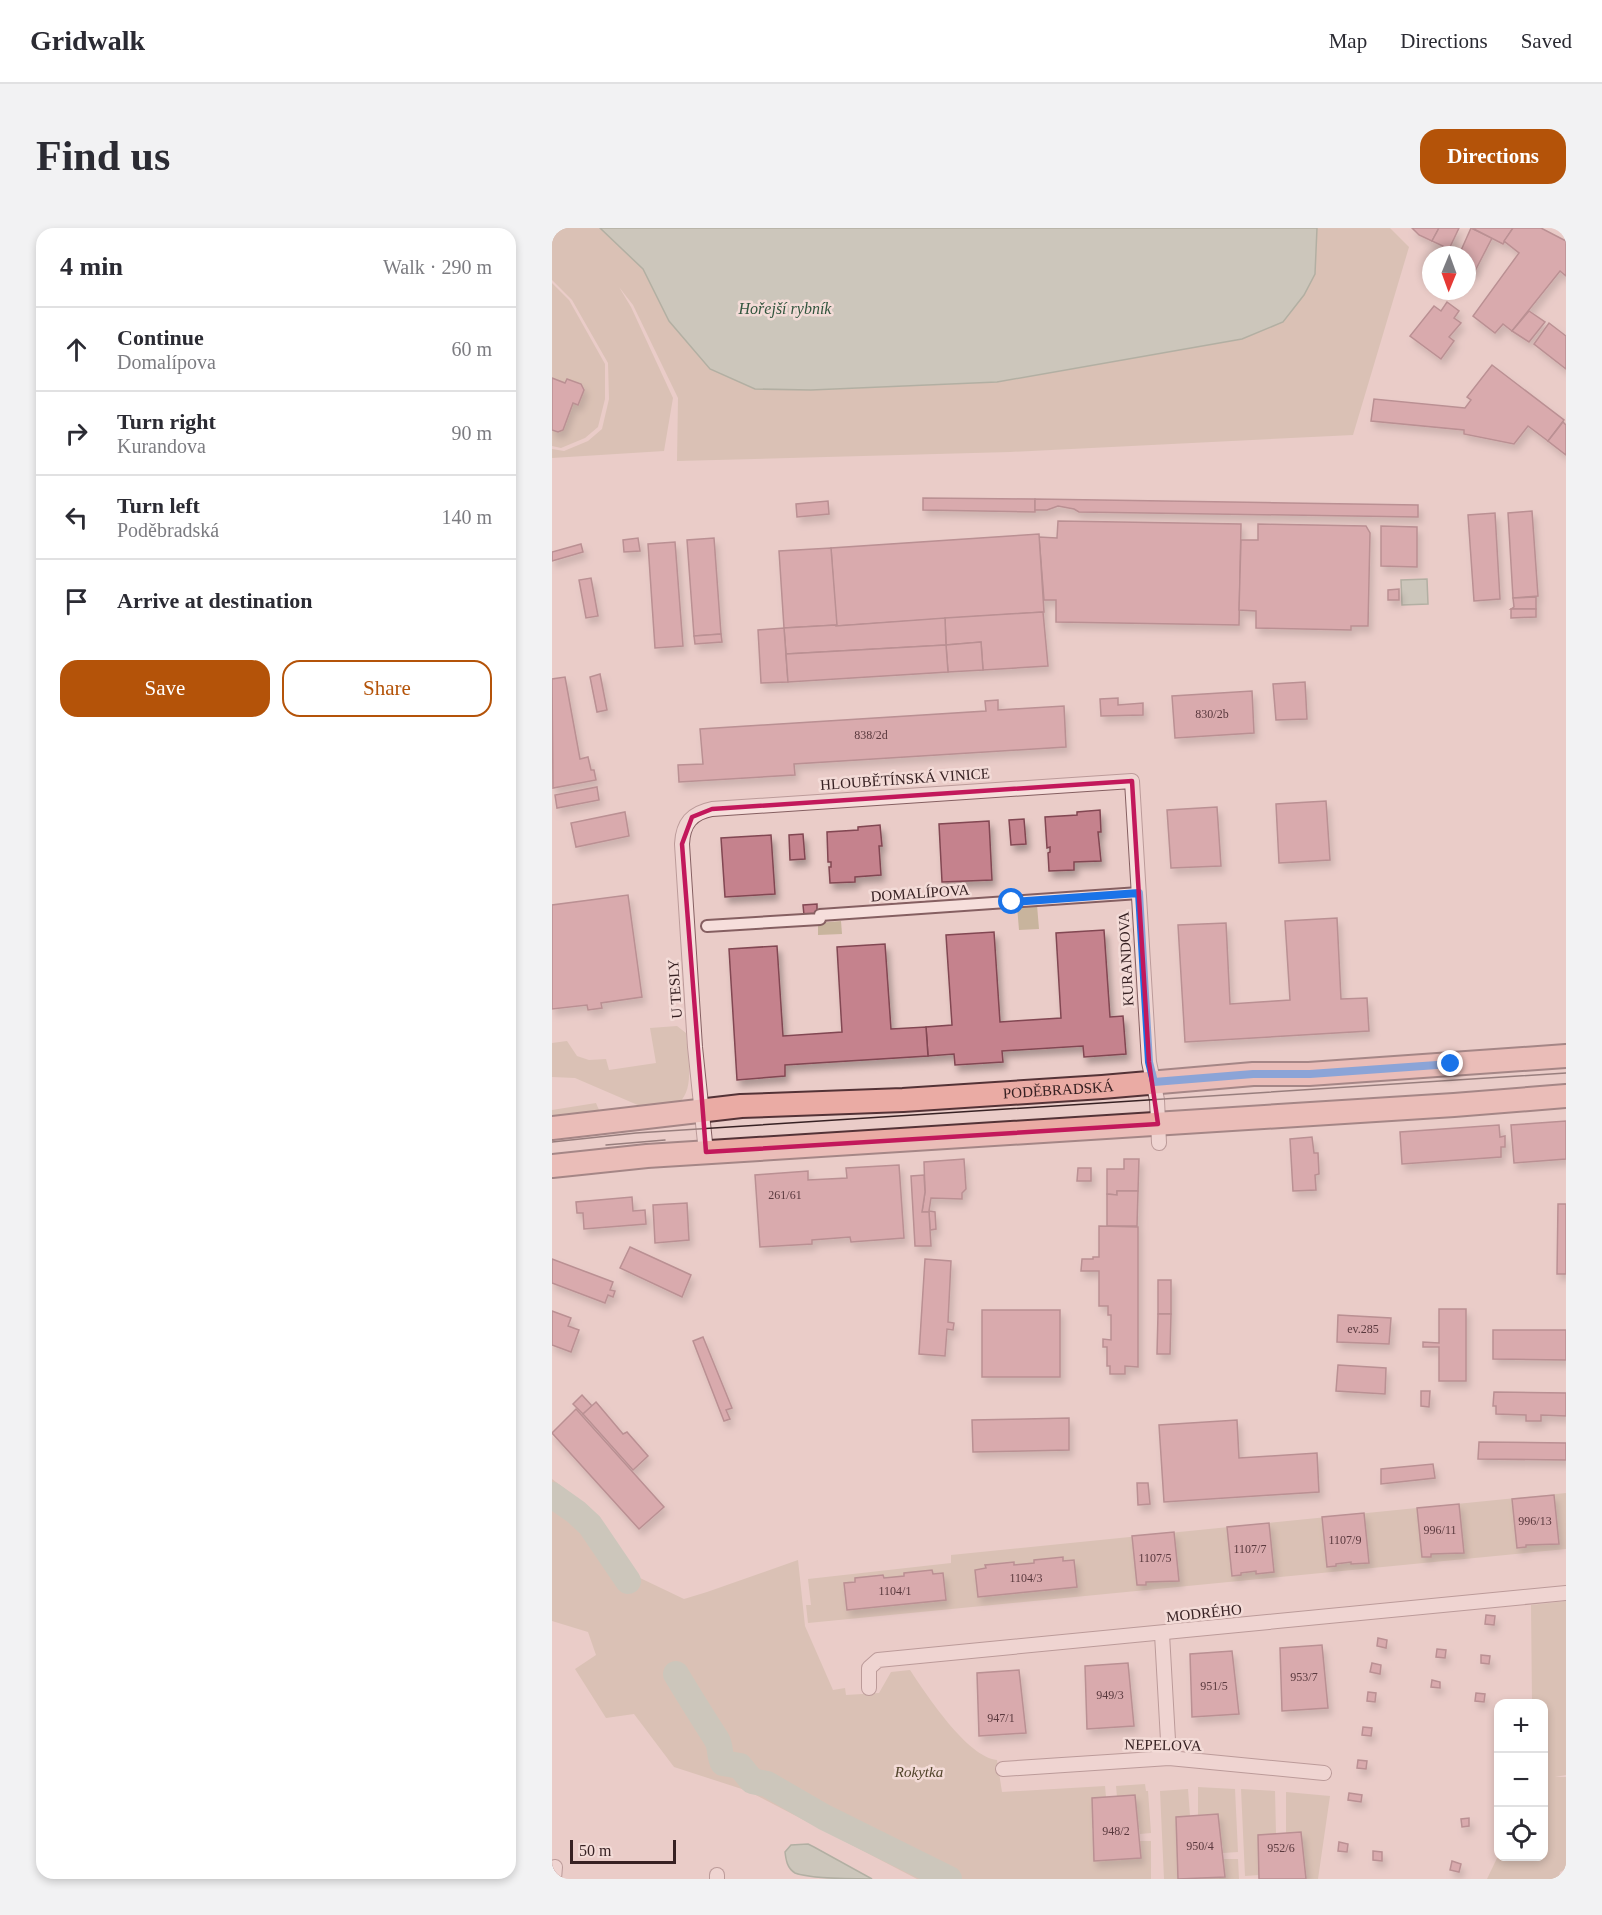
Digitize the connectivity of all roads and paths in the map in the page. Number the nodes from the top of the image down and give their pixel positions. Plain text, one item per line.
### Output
1 (1132, 781) joint
2 (686, 824) joint
3 (1139, 893) junction
4 (707, 926) dead end
5 (1566, 1056) edge
6 (1151, 1072) junction
7 (1566, 1096) edge
8 (701, 1112) junction
9 (552, 1128) edge
10 (1159, 1134) junction
11 (706, 1152) junction
12 (552, 1166) edge
13 (1566, 1593) edge
14 (1162, 1634) junction
15 (869, 1688) dead end
16 (1169, 1758) junction
17 (1003, 1769) dead end
18 (1324, 1773) dead end

1 - 2 street, HLOUBĚTÍNSKÁ VINICE
1 - 3 street, KURANDOVA
2 - 8 street, U TESLY
3 - 4 street, DOMALÍPOVA
3 - 6 street, KURANDOVA
5 - 6 main road, PODĚBRADSKÁ
6 - 8 main road, PODĚBRADSKÁ
6 - 10 street, KURANDOVA
7 - 10 main road
8 - 9 main road, PODĚBRADSKÁ
8 - 11 street, U TESLY
10 - 11 main road
11 - 12 main road
13 - 14 street, MODRÉHO
14 - 15 street, MODRÉHO
14 - 16 street
16 - 17 street, NEPELOVA
16 - 18 street, NEPELOVA

